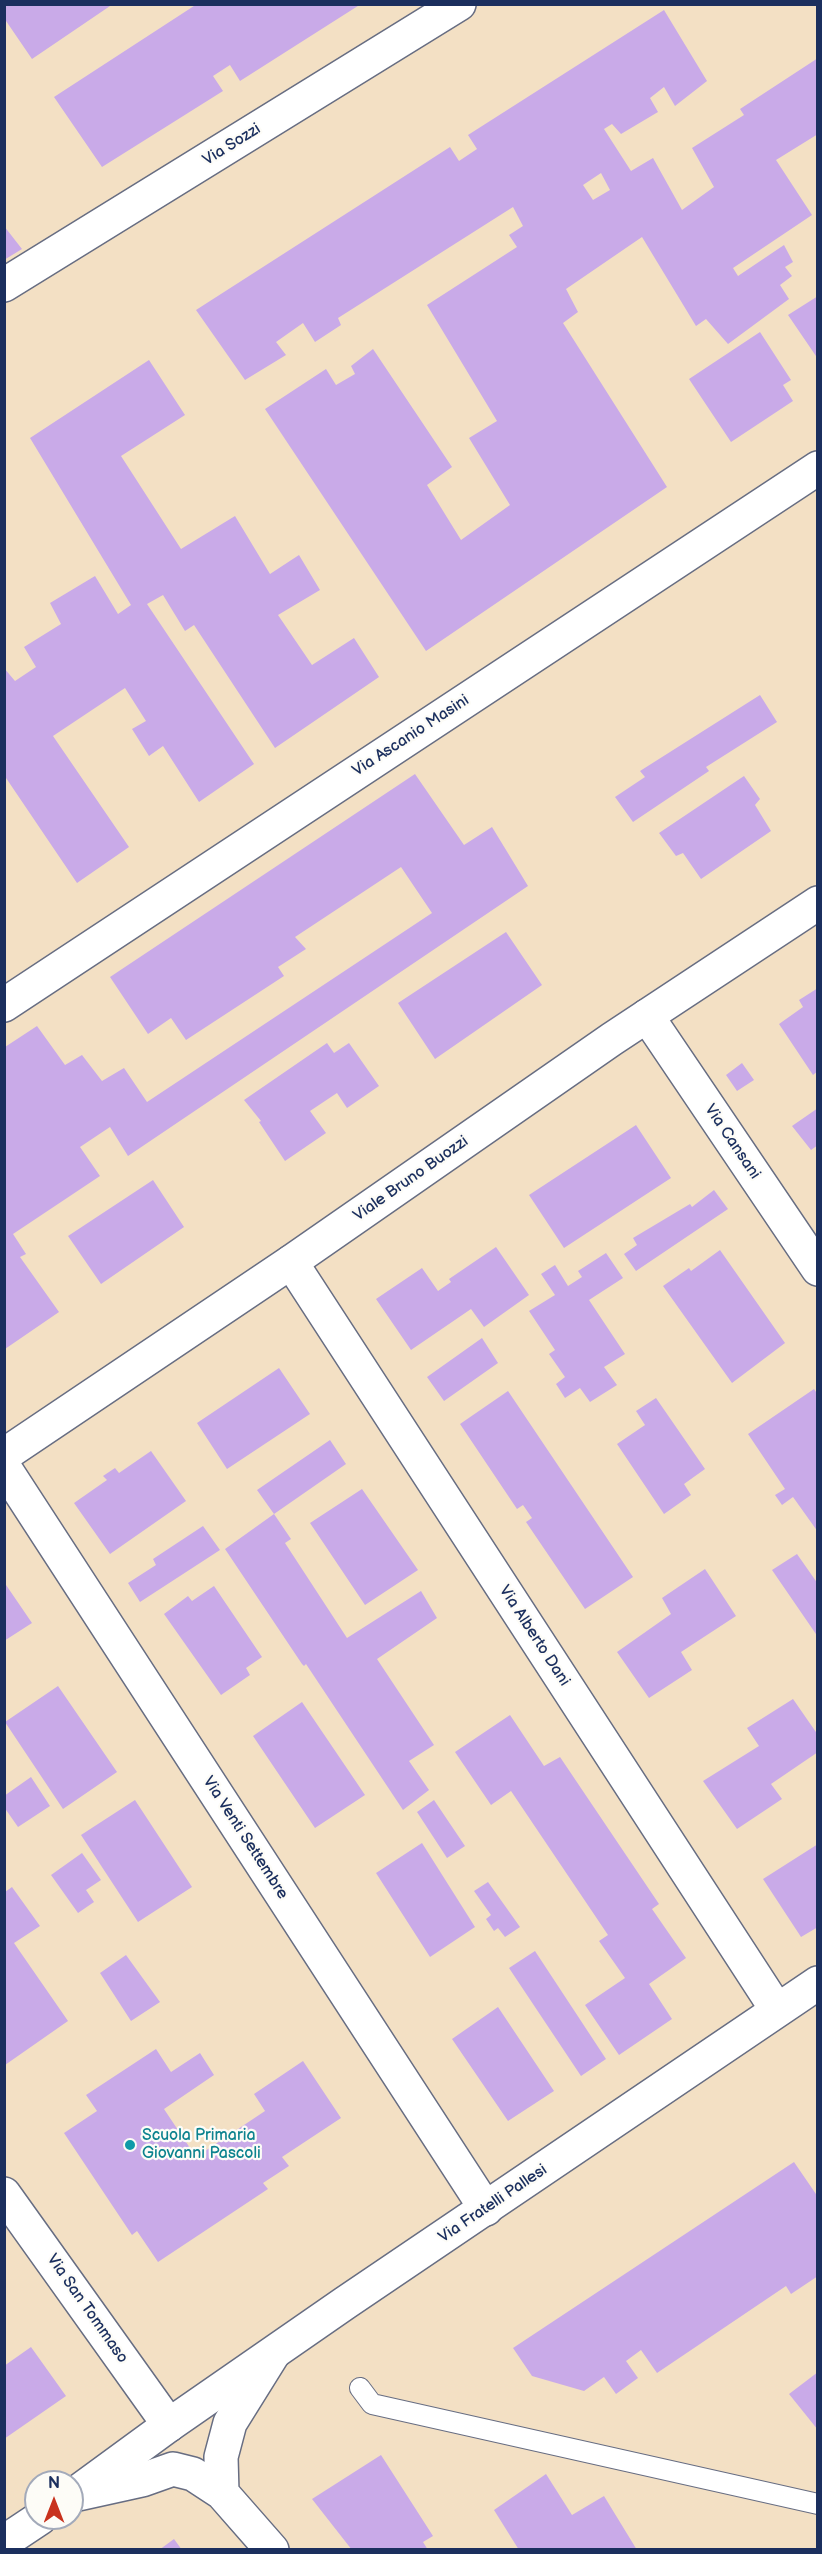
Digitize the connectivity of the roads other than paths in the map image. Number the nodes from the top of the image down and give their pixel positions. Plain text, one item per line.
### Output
1 (459, 4) edge
2 (4, 285) edge
3 (818, 468) edge
4 (818, 903) edge
5 (4, 1005) edge
6 (647, 1016) junction
7 (291, 1262) junction
8 (818, 1269) edge
9 (4, 1455) edge
10 (4, 1467) edge
11 (818, 1983) edge
12 (777, 2010) junction
13 (4, 2194) edge
14 (486, 2209) junction
15 (273, 2354) junction
16 (360, 2388) dead end
17 (169, 2425) junction
18 (84, 2488) edge
19 (84, 2493) edge
20 (222, 2493) junction
21 (818, 2504) edge
22 (24, 2529) edge
23 (4, 2542) edge
24 (272, 2550) edge

1 - 2 street, Via Sozzi
3 - 5 street, Via Ascanio Masini
4 - 6 street, Viale Bruno Buozzi
6 - 7 street, Viale Bruno Buozzi
6 - 8 street, Via Cansani
7 - 9 street, Viale Bruno Buozzi
7 - 12 street, Via Alberto Dani
10 - 14 street, Via Venti Settembre
11 - 12 street, Via Fratelli Pallesi
12 - 14 street, Via Fratelli Pallesi
13 - 17 street, Via San Tommaso
14 - 15 street, Via Fratelli Pallesi
15 - 17 street, Via Fratelli Pallesi
15 - 20 street
16 - 21 lane
17 - 18 street, Via Fratelli Pallesi
19 - 20 street
20 - 24 street
22 - 23 street

